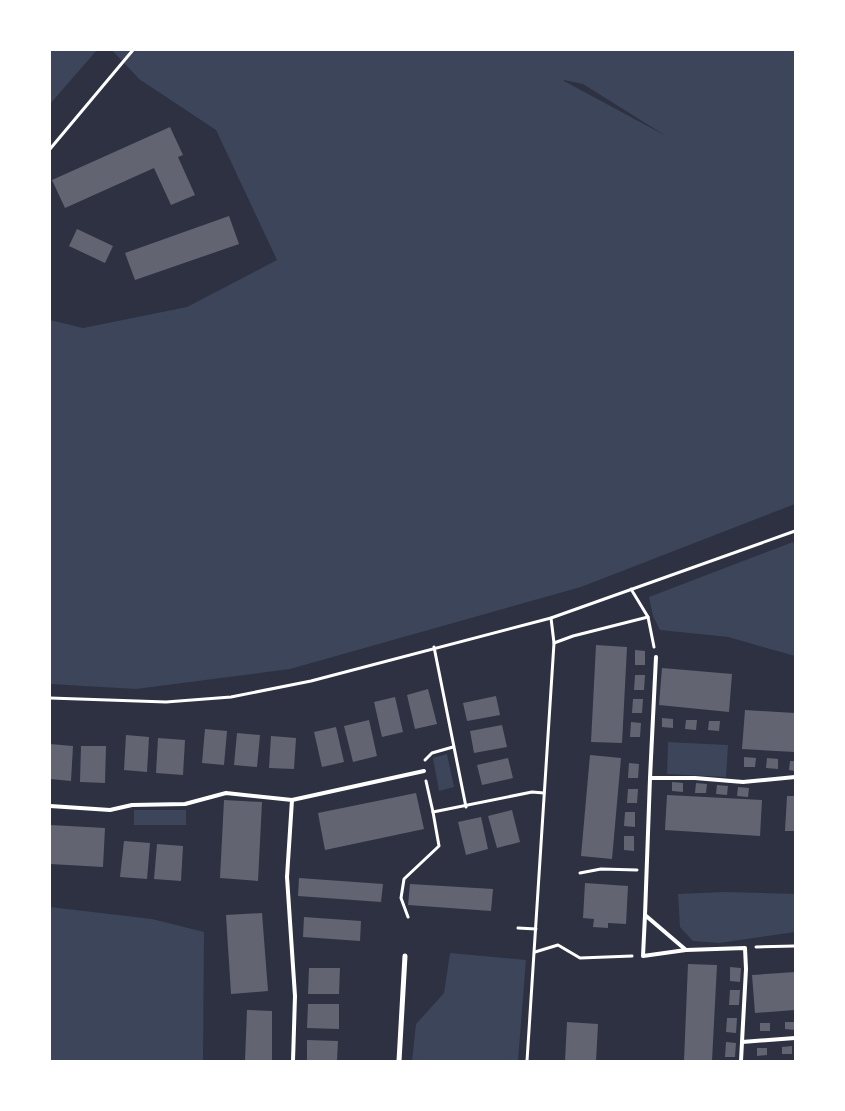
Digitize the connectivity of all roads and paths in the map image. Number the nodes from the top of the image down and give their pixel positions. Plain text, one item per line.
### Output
1 (133, 50) edge
2 (50, 148) edge
3 (795, 531) edge
4 (631, 589) junction
5 (648, 617) junction
6 (551, 618) junction
7 (554, 643) junction
8 (434, 648) junction
9 (656, 657) joint
10 (50, 698) edge
11 (424, 771) dead end
12 (795, 777) edge
13 (650, 778) junction
14 (544, 793) junction
15 (292, 800) junction
16 (50, 806) edge
17 (466, 807) junction
18 (647, 870) junction
19 (580, 872) dead end
20 (645, 916) junction
21 (408, 917) dead end
22 (518, 928) dead end
23 (536, 929) junction
24 (795, 946) edge
25 (744, 948) junction
26 (686, 950) junction
27 (535, 952) junction
28 (406, 956) dead end
29 (643, 956) junction
30 (795, 1038) edge
31 (742, 1042) junction
32 (293, 1061) edge
33 (399, 1061) edge
34 (527, 1061) edge
35 (741, 1061) edge

1 - 2 path
3 - 4 path
4 - 5 path
4 - 6 path
5 - 7 path
5 - 9 path
6 - 7 path
6 - 8 path
7 - 14 path
8 - 10 path
8 - 17 path
9 - 13 lane
11 - 15 lane
12 - 13 lane
13 - 18 lane
14 - 17 path
14 - 23 path
15 - 16 lane
15 - 32 lane
17 - 21 path
18 - 19 path
18 - 20 lane
20 - 26 lane
20 - 29 lane
22 - 23 path
23 - 27 path
24 - 25 path
25 - 26 lane
25 - 31 lane
26 - 29 lane
27 - 29 path
27 - 34 path
28 - 33 street
30 - 31 lane
31 - 35 lane

